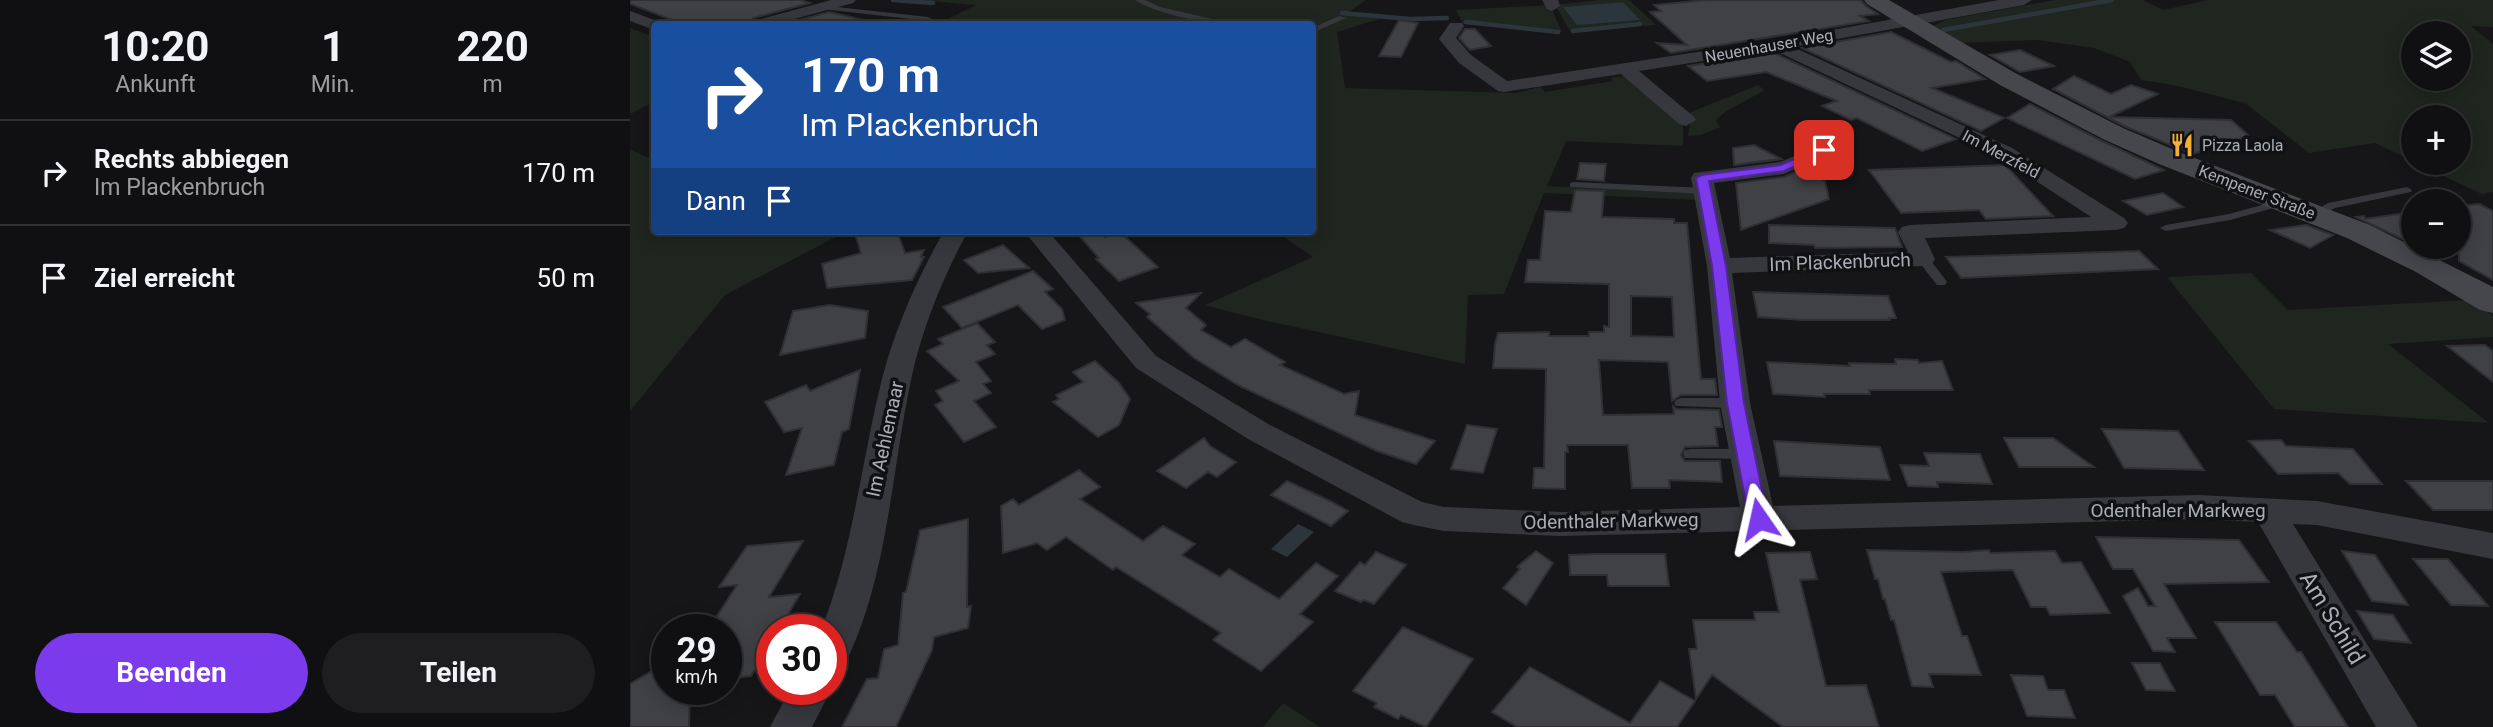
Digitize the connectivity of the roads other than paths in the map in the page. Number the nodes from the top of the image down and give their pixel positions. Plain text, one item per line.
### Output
1 (848, 0) edge
2 (1139, 0) edge
3 (1874, 0) edge
4 (2024, 0) edge
5 (821, 4) edge
6 (630, 16) edge
7 (1342, 18) dead end
8 (928, 19) dead end
9 (769, 21) edge
10 (1216, 21) edge
11 (1910, 22) junction
12 (651, 24) edge
13 (1456, 26) dead end
14 (1316, 29) edge
15 (1776, 46) junction
16 (1627, 70) junction
17 (1686, 120) dead end
18 (1824, 150) dead end
19 (1574, 185) dead end
20 (1704, 191) junction
21 (2401, 191) edge
22 (2284, 202) junction
23 (2316, 214) junction
24 (2001, 227) joint
25 (2166, 228) dead end
26 (954, 235) edge
27 (1039, 235) edge
28 (1923, 259) junction
29 (1719, 266) junction
30 (1941, 282) dead end
31 (2493, 303) edge
32 (1681, 402) dead end
33 (1735, 403) junction
34 (1691, 454) dead end
35 (1746, 454) junction
36 (2267, 509) junction
37 (1759, 519) junction
38 (2493, 546) edge
39 (846, 614) edge
40 (802, 705) edge
41 (790, 727) edge
42 (2398, 727) edge

1 - 5 street
2 - 10 lane
3 - 11 main road, Kempener Straße
4 - 11 street, Neuenhauser Weg
5 - 8 lane
5 - 9 street
6 - 12 street
7 - 14 lane
11 - 15 street, Neuenhauser Weg
11 - 22 main road, Kempener Straße
13 - 16 street, Neuenhauser Weg
15 - 16 street, Neuenhauser Weg
15 - 24 street, Im Merzfeld
16 - 17 street
18 - 20 street
19 - 20 lane
20 - 29 street
21 - 23 lane
22 - 23 main road, Kempener Straße
22 - 25 lane
23 - 31 main road, Kempener Straße
24 - 28 street, Im Plackenbruch
26 - 39 street, Im Aehlemaar
27 - 37 street, Odenthaler Markweg
28 - 29 street, Im Plackenbruch
28 - 30 lane
29 - 33 street
32 - 33 lane
33 - 35 street
34 - 35 lane
35 - 37 street
36 - 37 street, Odenthaler Markweg
36 - 38 street, Odenthaler Markweg
36 - 42 street, Am Schild
40 - 41 street

